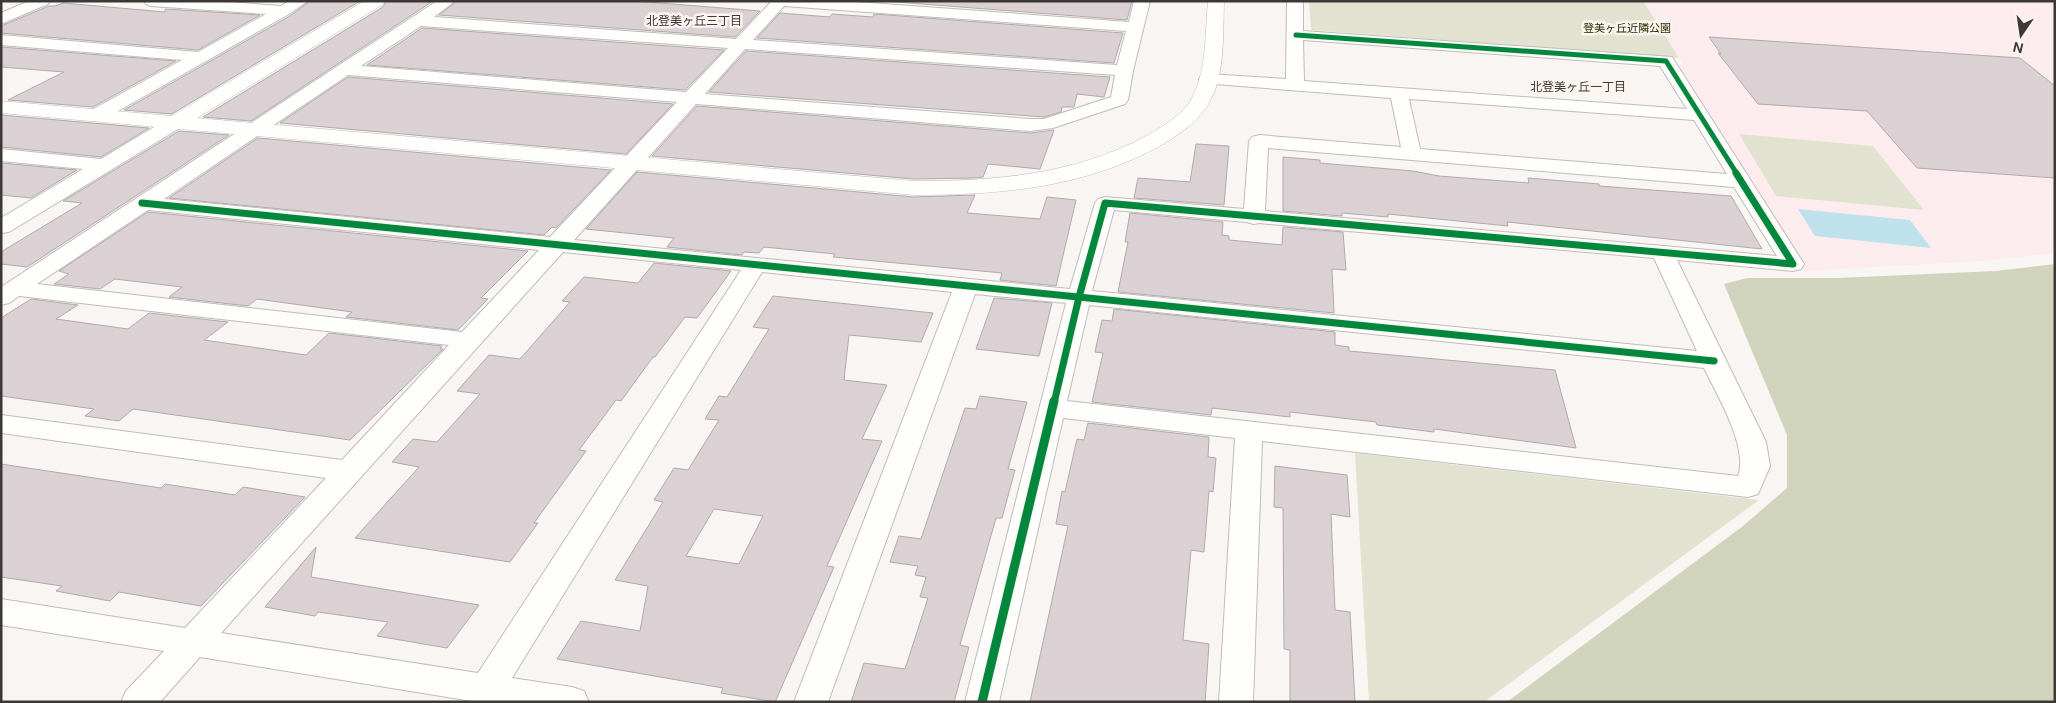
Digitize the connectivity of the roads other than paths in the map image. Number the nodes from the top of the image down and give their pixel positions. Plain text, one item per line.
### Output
1 (43, 1) edge
2 (151, 1) edge
3 (301, 1) edge
4 (376, 1) edge
5 (448, 1) edge
6 (776, 1) edge
7 (780, 1) edge
8 (1142, 1) edge
9 (1216, 1) edge
10 (1295, 1) edge
11 (284, 11) junction
12 (1, 20) edge
13 (418, 21) junction
14 (1136, 27) junction
15 (1296, 35) junction
16 (1, 40) edge
17 (741, 45) junction
18 (202, 57) junction
19 (344, 70) junction
20 (1124, 72) junction
21 (1208, 79) junction
22 (1295, 86) junction
23 (1399, 94) junction
24 (692, 98) junction
25 (1, 106) edge
26 (97, 115) junction
27 (1699, 116) junction
28 (176, 122) junction
29 (254, 129) junction
30 (1, 155) edge
31 (1412, 155) junction
32 (632, 164) junction
33 (103, 165) junction
34 (1741, 181) junction
35 (142, 203) junction
36 (1254, 218) junction
37 (1, 227) edge
38 (556, 246) junction
39 (1662, 252) junction
40 (755, 266) junction
41 (966, 286) junction
42 (9, 294) edge
43 (1079, 297) junction
44 (468, 340) junction
45 (1714, 361) junction
46 (1053, 408) junction
47 (1, 424) edge
48 (1249, 430) junction
49 (348, 471) junction
50 (1, 612) edge
51 (193, 642) junction
52 (487, 688) junction
53 (138, 702) edge
54 (572, 702) edge
55 (811, 702) edge
56 (982, 702) edge
57 (1236, 702) edge

1 - 12 street
2 - 11 street
3 - 11 street
4 - 28 street
5 - 13 street
6 - 7 street
7 - 14 street
7 - 17 street
8 - 14 street
9 - 21 street
10 - 15 street
11 - 18 street
13 - 17 street
13 - 19 street
14 - 20 street
15 - 22 street
15 - 27 street
16 - 18 street
17 - 20 street
17 - 24 street
18 - 26 street
19 - 24 street
19 - 29 street
20 - 24 street
21 - 22 street
21 - 32 street
22 - 23 street
23 - 27 street
23 - 31 street
24 - 32 street
25 - 26 street
26 - 28 street
27 - 34 street
28 - 29 street
28 - 33 street
29 - 32 street
29 - 35 street
30 - 33 street
31 - 34 street
31 - 36 street
32 - 38 street
33 - 37 street
34 - 39 street
35 - 38 street
35 - 42 street
36 - 39 street
36 - 43 street
38 - 40 street
38 - 44 street
39 - 45 street
40 - 41 street
40 - 52 street
41 - 43 street
41 - 55 street
42 - 44 street
43 - 45 street
43 - 46 street
44 - 49 street
45 - 48 street
46 - 48 street
46 - 56 street
47 - 49 street
48 - 57 street
49 - 51 street
50 - 51 street
51 - 52 street
51 - 53 street
52 - 54 street

